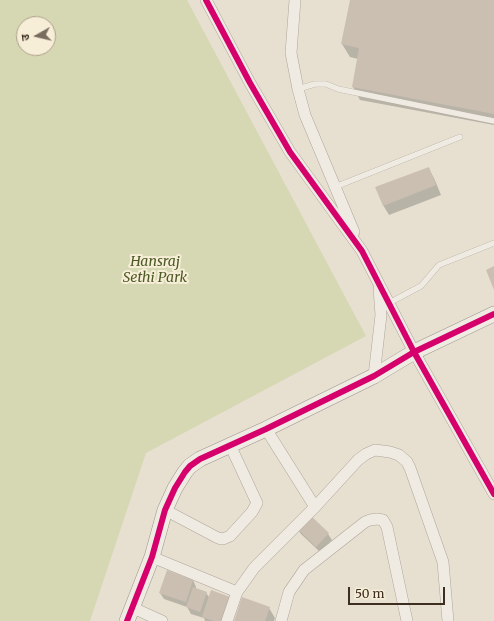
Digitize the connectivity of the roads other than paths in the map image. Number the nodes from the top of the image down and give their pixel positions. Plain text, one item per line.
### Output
1 (206, 0) edge
2 (295, 0) edge
3 (298, 89) junction
4 (494, 121) edge
5 (460, 137) dead end
6 (335, 187) junction
7 (494, 242) edge
8 (362, 251) junction
9 (378, 282) junction
10 (389, 303) junction
11 (494, 314) edge
12 (414, 352) junction
13 (374, 376) junction
14 (266, 429) junction
15 (230, 444) junction
16 (494, 494) edge
17 (315, 507) junction
18 (165, 510) junction
19 (152, 557) junction
20 (237, 592) junction
21 (129, 614) edge
22 (162, 621) edge
23 (227, 621) edge
24 (281, 621) edge
25 (407, 621) edge
26 (448, 621) edge

1 - 8 street
2 - 3 street
3 - 4 lane
3 - 6 street
5 - 6 lane
6 - 8 street
7 - 10 lane
8 - 9 street
9 - 10 street
9 - 13 street
10 - 12 street
11 - 12 street
12 - 13 street
12 - 16 street
13 - 14 street
14 - 15 street
14 - 17 street
15 - 18 street
15 - 18 street
17 - 20 street
17 - 26 street
18 - 19 street
19 - 20 street
19 - 21 street
20 - 23 street
21 - 22 street
24 - 25 street

